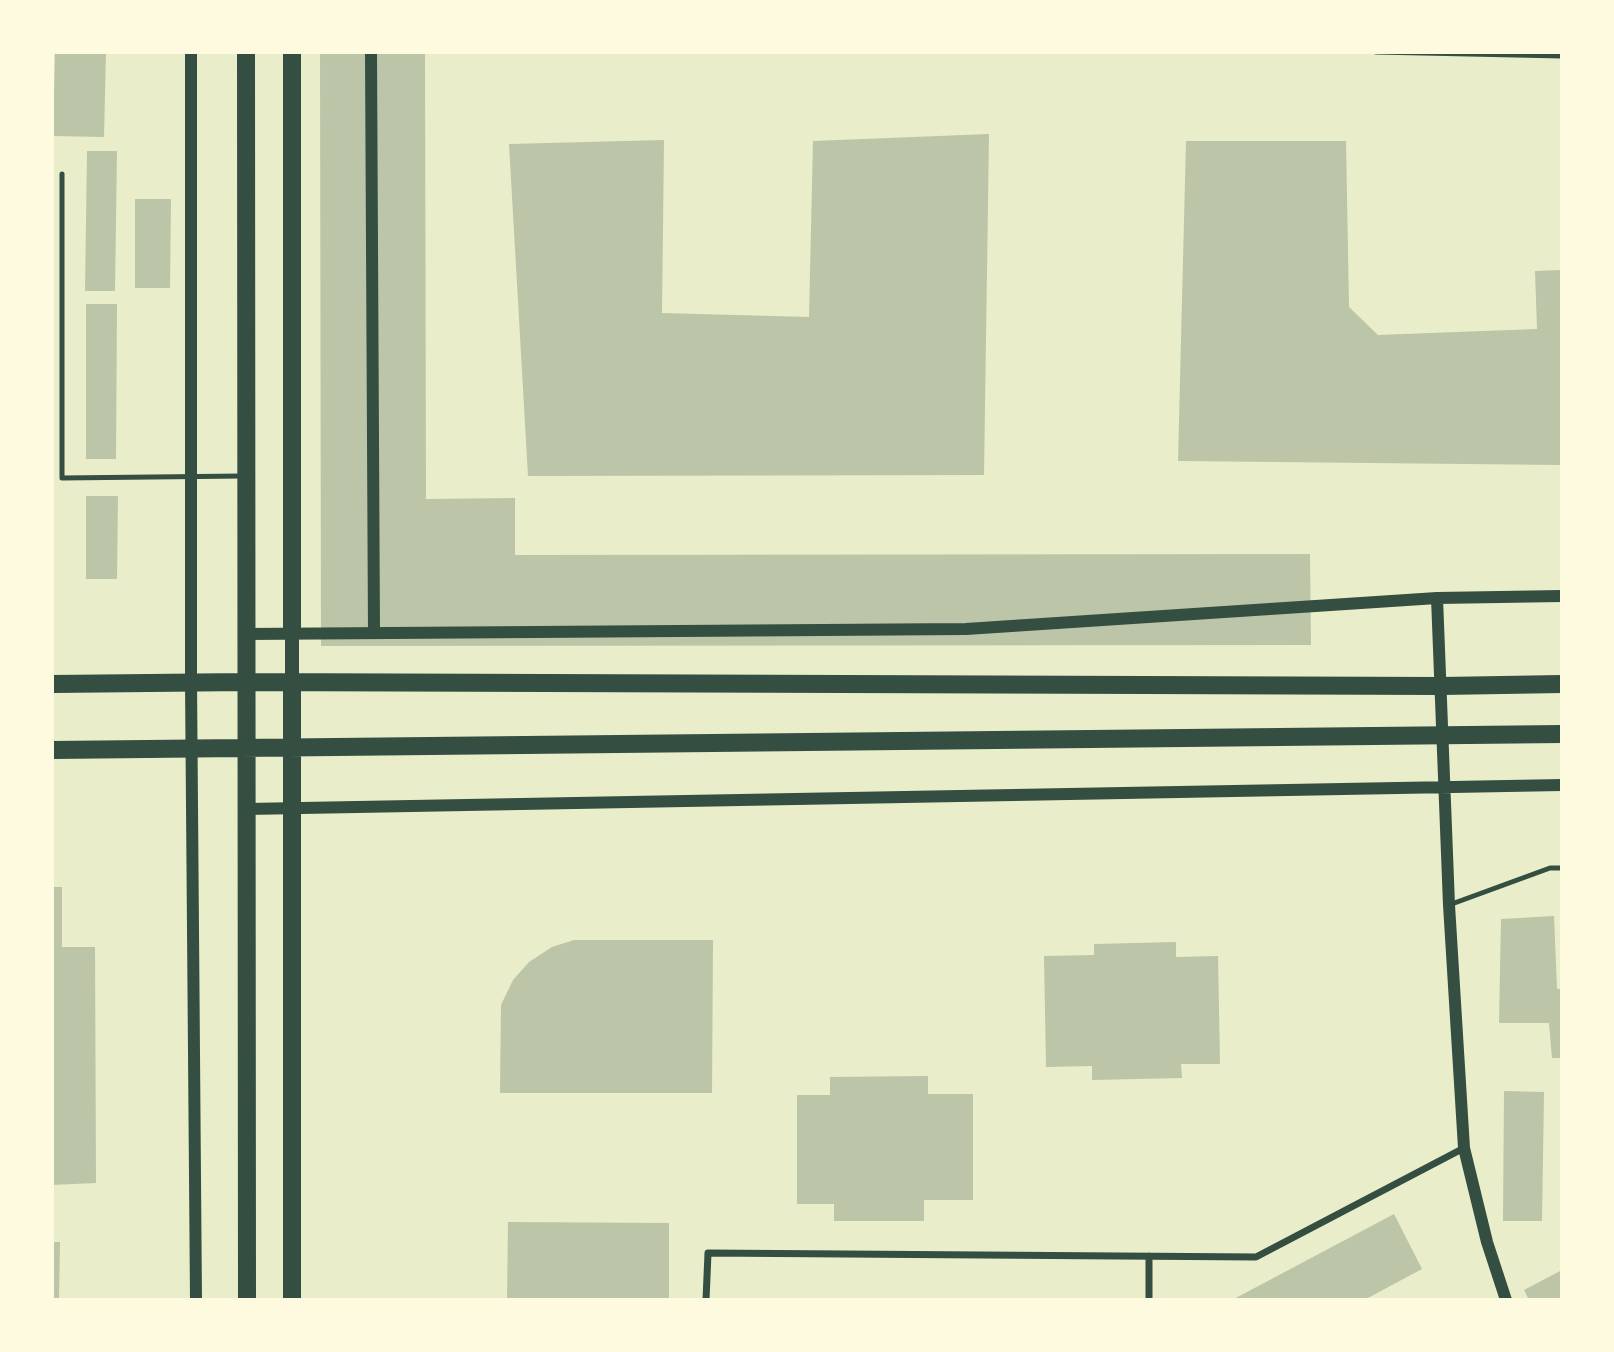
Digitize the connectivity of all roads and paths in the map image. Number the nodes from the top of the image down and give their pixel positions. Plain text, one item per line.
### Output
1 (191, 52) edge
2 (246, 52) edge
3 (292, 52) edge
4 (371, 52) edge
5 (1376, 52) edge
6 (1562, 56) edge
7 (62, 174) dead end
8 (191, 476) junction
9 (246, 476) junction
10 (1562, 596) edge
11 (1437, 598) junction
12 (292, 632) junction
13 (374, 632) junction
14 (246, 634) junction
15 (191, 682) junction
16 (246, 682) junction
17 (292, 683) junction
18 (52, 684) edge
19 (1562, 684) edge
20 (1442, 687) junction
21 (1562, 734) edge
22 (1443, 735) junction
23 (247, 747) junction
24 (292, 747) junction
25 (193, 748) junction
26 (52, 750) edge
27 (1562, 785) edge
28 (1445, 786) junction
29 (293, 808) junction
30 (247, 809) junction
31 (1562, 868) edge
32 (1449, 905) junction
33 (1464, 1148) junction
34 (1149, 1256) junction
35 (196, 1300) edge
36 (247, 1300) edge
37 (292, 1300) edge
38 (706, 1300) edge
39 (1149, 1300) edge
40 (1506, 1300) edge

1 - 8 street
2 - 9 main road
3 - 12 main road
4 - 13 street
5 - 6 lane
7 - 8 lane
8 - 9 lane
8 - 15 street
9 - 14 main road
10 - 11 street
11 - 13 street
11 - 20 street
12 - 13 street
12 - 14 street
12 - 17 main road
14 - 16 main road
15 - 16 main road
15 - 18 main road
15 - 25 street
16 - 17 main road
16 - 23 main road
17 - 20 main road
17 - 24 main road
19 - 20 main road
20 - 22 street
21 - 22 main road
22 - 24 main road
22 - 28 street
23 - 24 main road
23 - 25 main road
23 - 30 main road
24 - 29 main road
25 - 26 main road
25 - 35 street
27 - 28 street
28 - 29 street
28 - 32 street
29 - 30 street
29 - 37 main road
30 - 36 main road
31 - 32 lane
32 - 33 street
33 - 34 street
33 - 40 street
34 - 38 street
34 - 39 street

